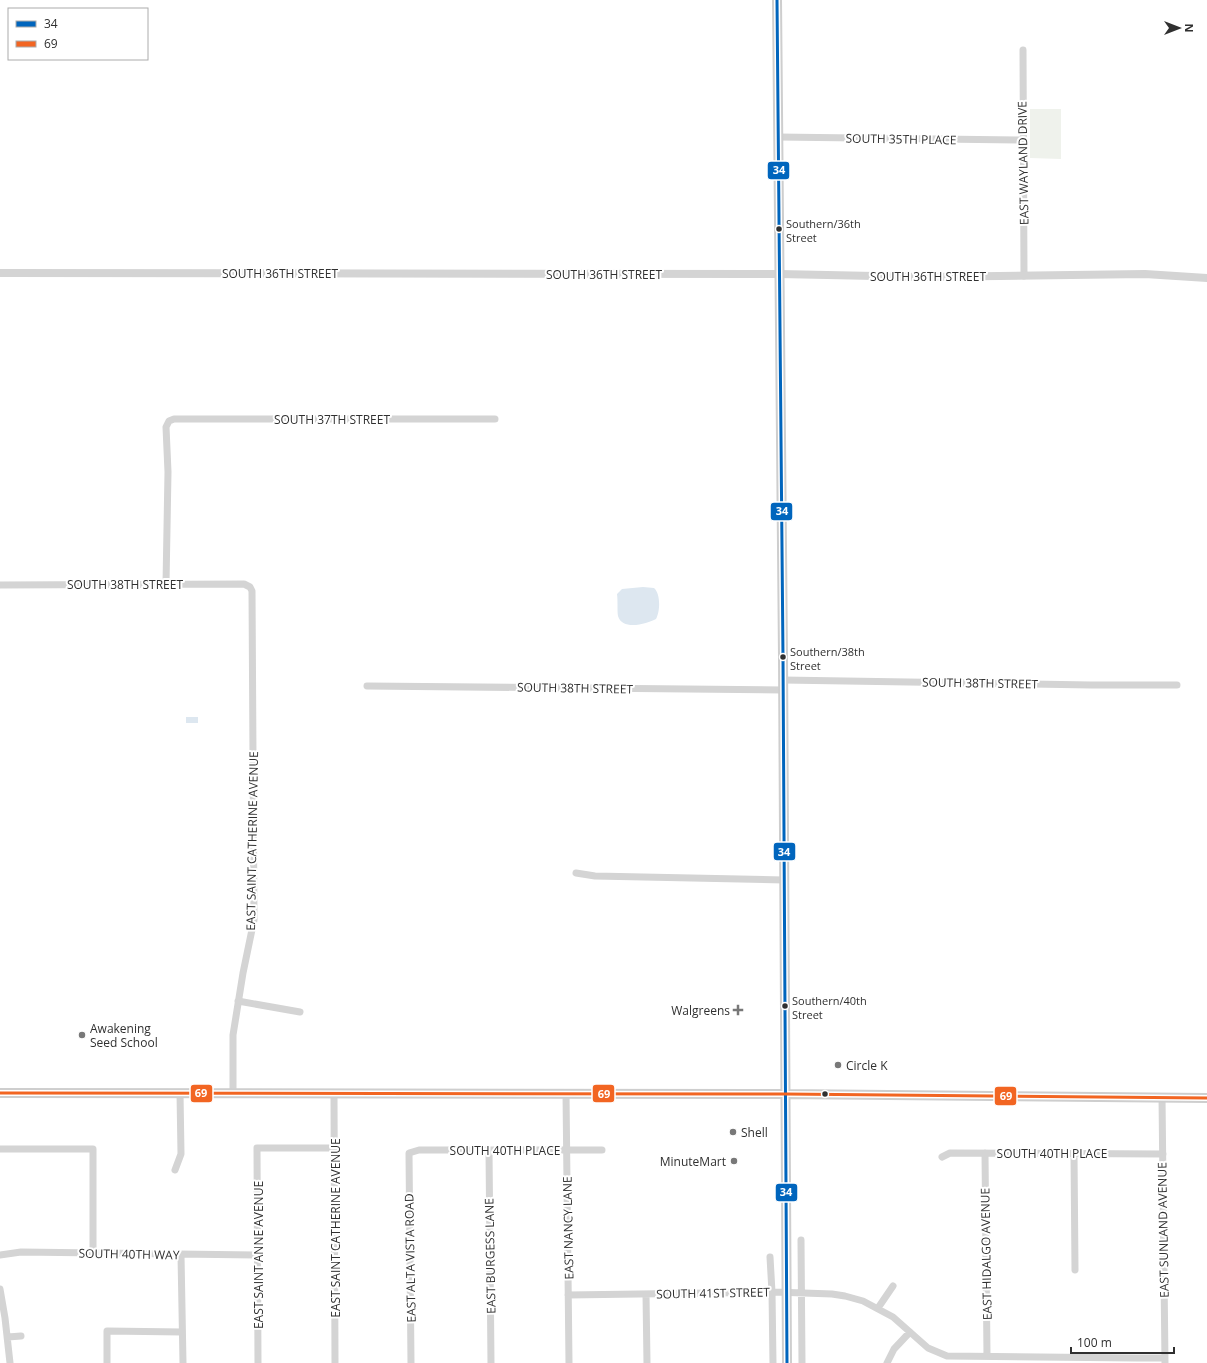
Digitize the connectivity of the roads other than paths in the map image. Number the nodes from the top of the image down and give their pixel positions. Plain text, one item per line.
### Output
1 (777, 0) edge
2 (1022, 50) dead end
3 (778, 137) junction
4 (1023, 140) junction
5 (0, 272) edge
6 (779, 274) junction
7 (1024, 276) junction
8 (1207, 278) edge
9 (495, 419) dead end
10 (166, 584) junction
11 (0, 585) edge
12 (250, 587) joint
13 (783, 685) junction
14 (1177, 685) dead end
15 (368, 686) dead end
16 (576, 873) dead end
17 (784, 880) junction
18 (238, 1000) junction
19 (300, 1012) dead end
20 (0, 1093) edge
21 (180, 1093) junction
22 (233, 1093) junction
23 (334, 1093) junction
24 (566, 1093) junction
25 (785, 1094) junction
26 (1162, 1097) junction
27 (1207, 1098) edge
28 (334, 1148) junction
29 (0, 1149) edge
30 (489, 1150) junction
31 (567, 1150) junction
32 (602, 1150) dead end
33 (409, 1153) joint
34 (985, 1153) junction
35 (1074, 1153) junction
36 (1163, 1154) junction
37 (942, 1157) dead end
38 (175, 1170) dead end
39 (801, 1240) dead end
40 (92, 1253) junction
41 (181, 1254) junction
42 (258, 1254) junction
43 (0, 1255) edge
44 (770, 1257) dead end
45 (1075, 1270) dead end
46 (893, 1286) dead end
47 (0, 1289) edge
48 (772, 1292) junction
49 (786, 1293) junction
50 (801, 1293) junction
51 (646, 1294) junction
52 (568, 1295) junction
53 (878, 1308) junction
54 (3, 1318) edge
55 (182, 1332) junction
56 (910, 1332) junction
57 (21, 1336) dead end
58 (8, 1337) junction
59 (987, 1356) junction
60 (1165, 1360) edge
61 (10, 1363) edge
62 (107, 1363) edge
63 (182, 1363) edge
64 (258, 1363) edge
65 (336, 1363) edge
66 (412, 1363) edge
67 (491, 1363) edge
68 (569, 1363) edge
69 (646, 1363) edge
70 (773, 1363) edge
71 (787, 1363) edge
72 (802, 1363) edge
73 (887, 1363) edge

1 - 3 main road
2 - 4 street, EAST WAYLAND DRIVE
3 - 4 street, SOUTH 35TH PLACE
3 - 6 main road
4 - 7 street, EAST WAYLAND DRIVE
5 - 6 street, SOUTH 36TH STREET
6 - 7 street, SOUTH 36TH STREET
6 - 13 main road
7 - 8 street, SOUTH 36TH STREET
9 - 10 street, SOUTH 37TH STREET
10 - 11 street, SOUTH 38TH STREET
10 - 12 street, SOUTH 38TH STREET
12 - 18 street, EAST SAINT CATHERINE AVENUE
13 - 14 street, SOUTH 38TH STREET
13 - 15 street, SOUTH 38TH STREET
13 - 17 main road
16 - 17 street
17 - 25 main road
18 - 19 street
18 - 22 street, EAST SAINT CATHERINE AVENUE
20 - 21 main road
21 - 22 main road
21 - 38 street
22 - 23 main road
23 - 24 main road
23 - 28 street, EAST SAINT CATHERINE AVENUE
24 - 25 main road
24 - 31 street, EAST NANCY LANE
25 - 26 main road
25 - 49 main road
26 - 27 main road
26 - 36 street, EAST SUNLAND AVENUE
28 - 42 street, EAST SAINT ANNE AVENUE
28 - 65 street, EAST SAINT CATHERINE AVENUE
29 - 40 street
30 - 31 street, SOUTH 40TH PLACE
30 - 33 street, SOUTH 40TH PLACE
30 - 67 street, EAST BURGESS LANE
31 - 32 street, SOUTH 40TH PLACE
31 - 52 street, EAST NANCY LANE
33 - 66 street, EAST ALTA VISTA ROAD
34 - 35 street, SOUTH 40TH PLACE
34 - 37 street, SOUTH 40TH PLACE
34 - 59 street, EAST HIDALGO AVENUE
35 - 36 street, SOUTH 40TH PLACE
35 - 45 street
36 - 60 street, EAST SUNLAND AVENUE
39 - 50 street
40 - 41 street, SOUTH 40TH WAY
40 - 43 street, SOUTH 40TH WAY
41 - 42 street, SOUTH 40TH WAY
41 - 55 street
42 - 64 street, EAST SAINT ANNE AVENUE
44 - 48 street
46 - 53 street
47 - 54 street
48 - 49 street, SOUTH 41ST STREET
48 - 51 street, SOUTH 41ST STREET
48 - 70 street
49 - 50 street, SOUTH 41ST STREET
49 - 71 main road
50 - 53 street, SOUTH 41ST STREET
50 - 72 street
51 - 52 street, SOUTH 41ST STREET
51 - 69 street
52 - 68 street, EAST NANCY LANE
53 - 56 street, SOUTH 41ST STREET
54 - 58 street
55 - 62 street
55 - 63 street
56 - 59 street, SOUTH 41ST STREET
56 - 73 street
57 - 58 street
58 - 61 street
59 - 60 street, SOUTH 41ST STREET

